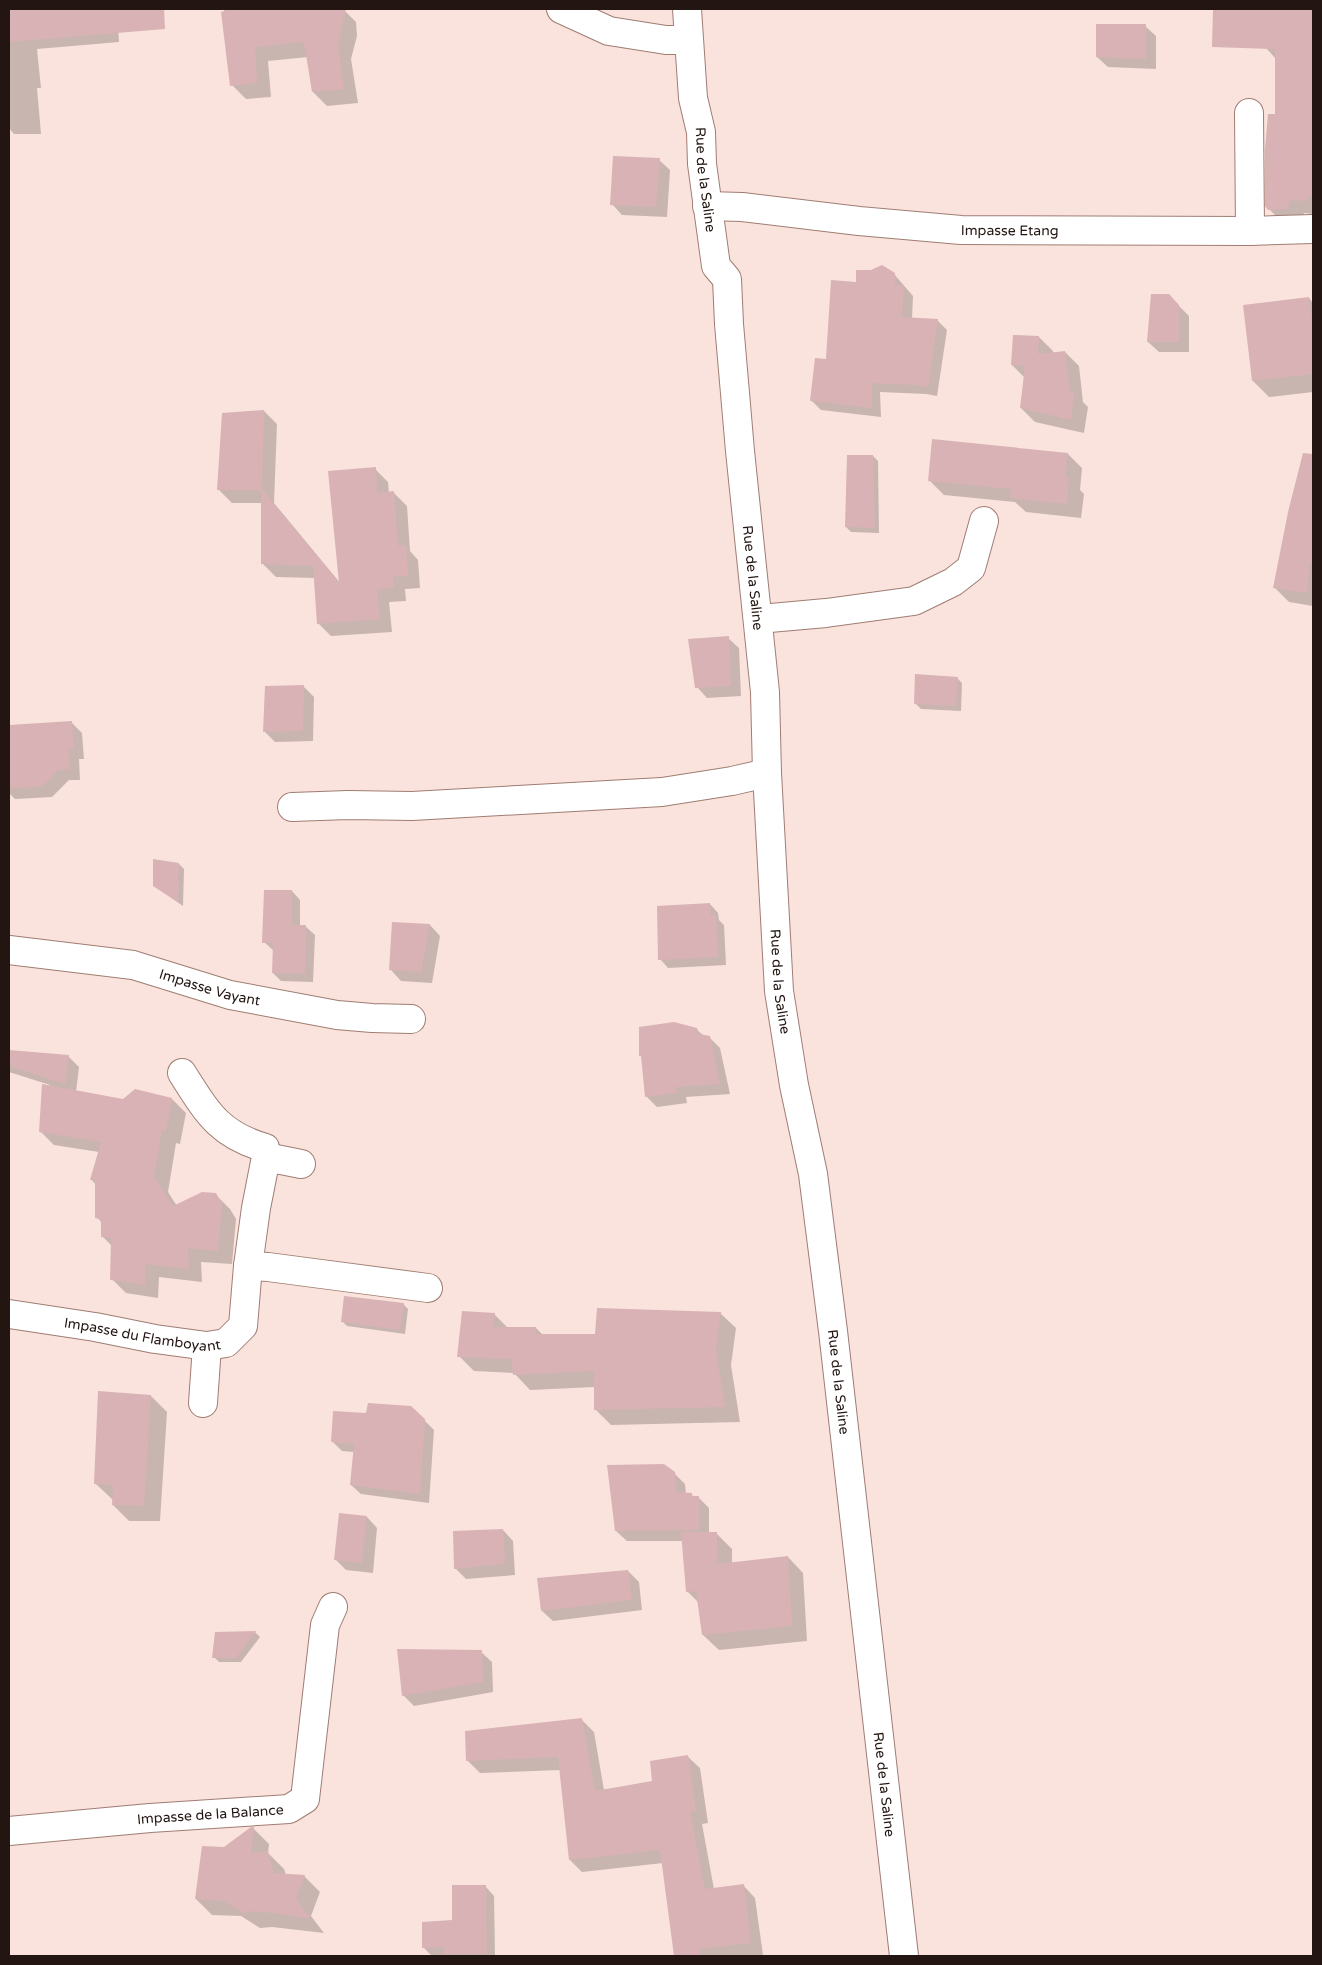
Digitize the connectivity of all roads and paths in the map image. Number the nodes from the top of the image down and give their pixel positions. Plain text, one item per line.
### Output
1 (561, 9) edge
2 (687, 9) edge
3 (688, 40) junction
4 (1249, 113) dead end
5 (707, 206) junction
6 (1313, 228) edge
7 (1250, 231) junction
8 (984, 521) dead end
9 (758, 619) junction
10 (766, 773) junction
11 (292, 807) dead end
12 (9, 950) edge
13 (411, 1019) dead end
14 (182, 1072) dead end
15 (266, 1157) junction
16 (302, 1164) dead end
17 (248, 1266) junction
18 (428, 1288) dead end
19 (9, 1314) edge
20 (207, 1346) junction
21 (203, 1403) dead end
22 (332, 1606) dead end
23 (9, 1831) edge
24 (904, 1956) edge

1 - 3 street
2 - 3 street, Rue de la Saline
3 - 5 street, Rue de la Saline
4 - 7 street
5 - 7 street, Impasse Etang
5 - 9 street, Rue de la Saline
6 - 7 street, Impasse Etang
8 - 9 street
9 - 10 street, Rue de la Saline
10 - 11 street
10 - 24 street, Rue de la Saline
12 - 13 street, Impasse Vayant
14 - 15 street
15 - 16 street
15 - 17 street, Impasse du Flamboyant
17 - 18 street
17 - 20 street, Impasse du Flamboyant
19 - 20 street, Impasse du Flamboyant
20 - 21 street
22 - 23 street, Impasse de la Balance

